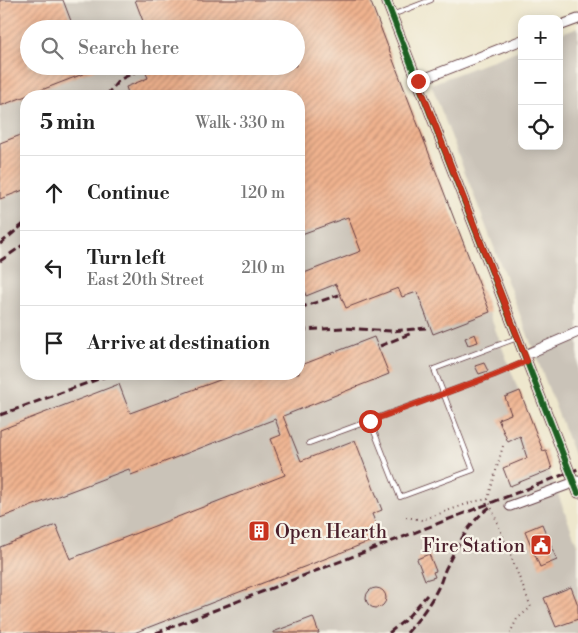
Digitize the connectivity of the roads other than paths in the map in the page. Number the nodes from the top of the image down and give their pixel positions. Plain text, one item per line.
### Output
1 (386, 0) edge
2 (431, 0) edge
3 (392, 15) junction
4 (578, 19) edge
5 (563, 25) edge
6 (518, 42) edge
7 (418, 81) junction
8 (578, 332) edge
9 (518, 338) junction
10 (526, 358) junction
11 (444, 394) junction
12 (370, 421) junction
13 (309, 443) dead end
14 (576, 481) edge
15 (578, 493) edge
16 (510, 506) dead end

1 - 3 street
2 - 3 lane
3 - 7 street
4 - 5 street
6 - 7 street
7 - 9 street
8 - 10 street
9 - 10 street
9 - 11 lane
10 - 11 lane
10 - 14 street
11 - 12 lane
11 - 12 lane
12 - 13 lane
14 - 15 street
14 - 16 street

